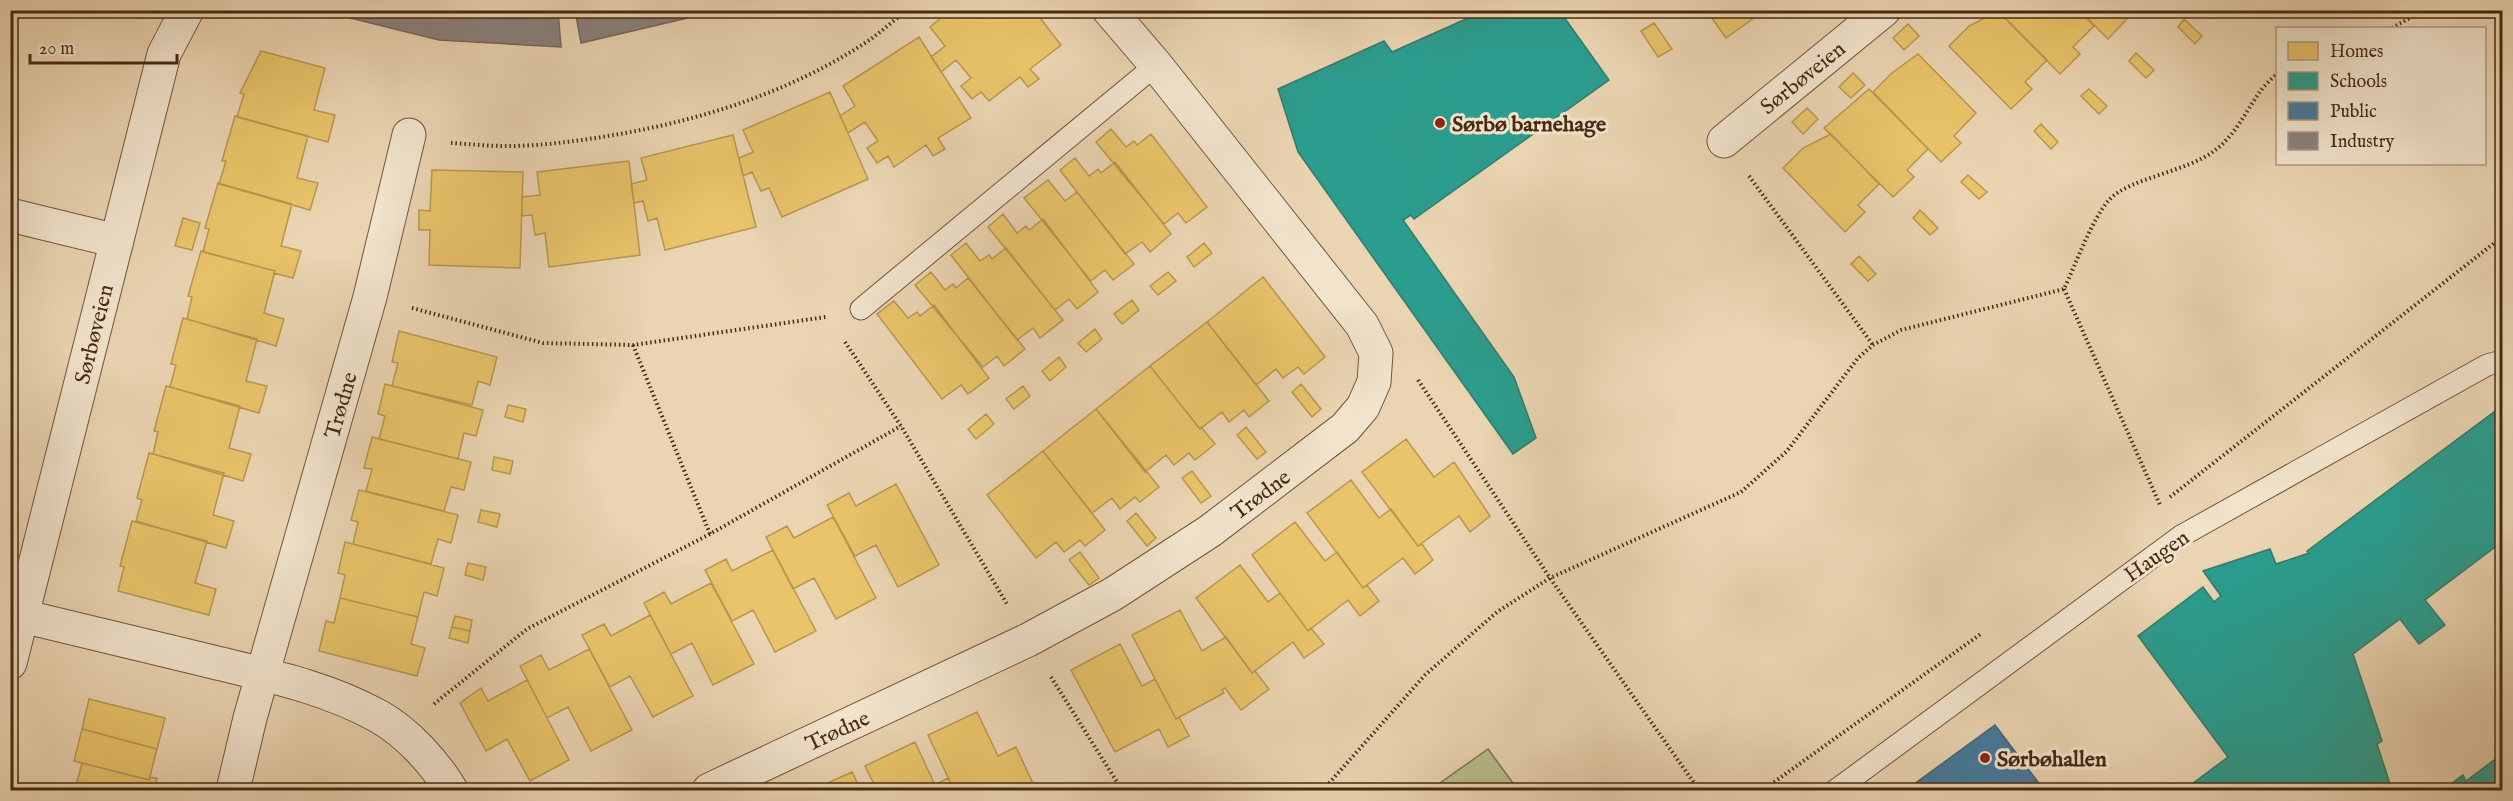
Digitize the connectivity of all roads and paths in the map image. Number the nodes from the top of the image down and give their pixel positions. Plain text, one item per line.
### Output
1 (187, 10) edge
2 (906, 10) edge
3 (1109, 10) edge
4 (2424, 10) edge
5 (1882, 11) edge
6 (2394, 27) edge
7 (1156, 65) junction
8 (2276, 74) edge
9 (409, 135) joint
10 (1724, 141) joint
11 (10, 215) edge
12 (2502, 237) edge
13 (117, 242) junction
14 (2064, 289) junction
15 (370, 297) junction
16 (861, 309) joint
17 (828, 317) junction
18 (633, 345) junction
19 (1873, 345) junction
20 (2502, 361) edge
21 (1374, 382) junction
22 (901, 426) junction
23 (2160, 505) junction
24 (2150, 512) dead end
25 (711, 534) junction
26 (2181, 536) junction
27 (1550, 578) junction
28 (22, 616) junction
29 (1986, 630) dead end
30 (1028, 640) junction
31 (10, 663) edge
32 (264, 674) junction
33 (407, 738) junction
34 (233, 790) edge
35 (451, 790) edge
36 (710, 790) edge
37 (1122, 790) edge
38 (1323, 790) edge
39 (1699, 790) edge
40 (1764, 790) edge
41 (1836, 790) edge

1 - 13 street, Sørbøveien
2 - 9 path
3 - 7 street, Trødne
4 - 6 path
5 - 10 street, Sørbøveien
7 - 16 lane
7 - 21 street, Trødne
8 - 14 path
9 - 15 street, Trødne
10 - 19 path
11 - 13 street
12 - 23 path
13 - 28 street, Sørbøveien
14 - 19 path
14 - 23 path
15 - 18 path
15 - 32 street, Trødne
16 - 17 path
17 - 18 path
17 - 22 path
18 - 25 path
19 - 27 path
20 - 26 lane, Haugen
21 - 27 path
21 - 30 street, Trødne
22 - 25 path
22 - 30 path
23 - 24 path
23 - 26 path
25 - 33 path
26 - 41 lane, Haugen
27 - 38 path
27 - 39 path
28 - 31 street, Sørbøveien
28 - 32 street
29 - 40 path
30 - 36 street, Trødne
30 - 37 path
32 - 33 street
32 - 34 street, Trødne
33 - 35 street

